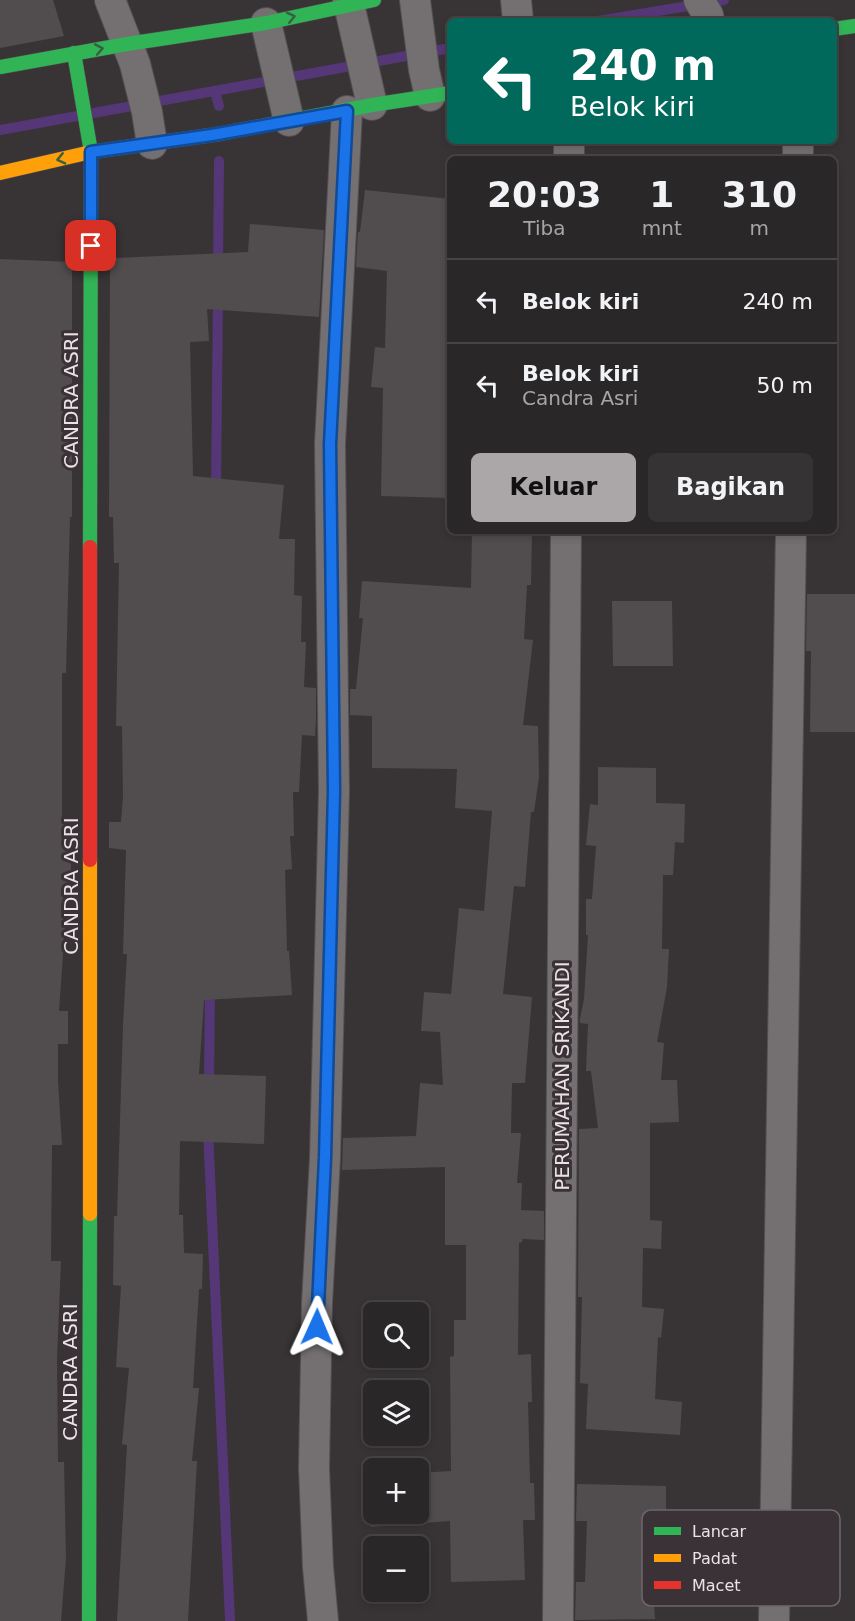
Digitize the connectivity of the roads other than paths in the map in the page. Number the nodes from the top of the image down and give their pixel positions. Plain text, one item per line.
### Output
1 (110, 0) edge
2 (516, 0) edge
3 (416, 4) edge
4 (357, 6) edge
5 (518, 18) edge
6 (855, 26) edge
7 (837, 29) edge
8 (268, 32) junction
9 (74, 53) junction
10 (131, 54) junction
11 (0, 67) edge
12 (435, 86) edge
13 (362, 102) junction
14 (286, 113) junction
15 (152, 144) junction
16 (91, 152) junction
17 (0, 173) edge
18 (566, 534) edge
19 (791, 534) edge
20 (776, 1510) edge
21 (774, 1606) edge
22 (89, 1621) edge
23 (323, 1621) edge
24 (558, 1621) edge
25 (774, 1621) edge

1 - 10 street
2 - 5 street
3 - 12 street
8 -> 4 street
4 - 13 street
6 - 7 street
8 - 10 street
8 - 14 street
9 -> 10 street
9 - 11 street
9 - 16 street, CANDRA ASRI
10 - 15 street
12 - 13 street
13 - 14 street
13 - 23 street
14 - 15 street
15 - 16 street
16 -> 17 street
16 - 22 street, CANDRA ASRI
18 - 24 street, PERUMAHAN SRIKANDI
19 - 20 street
21 - 25 street

